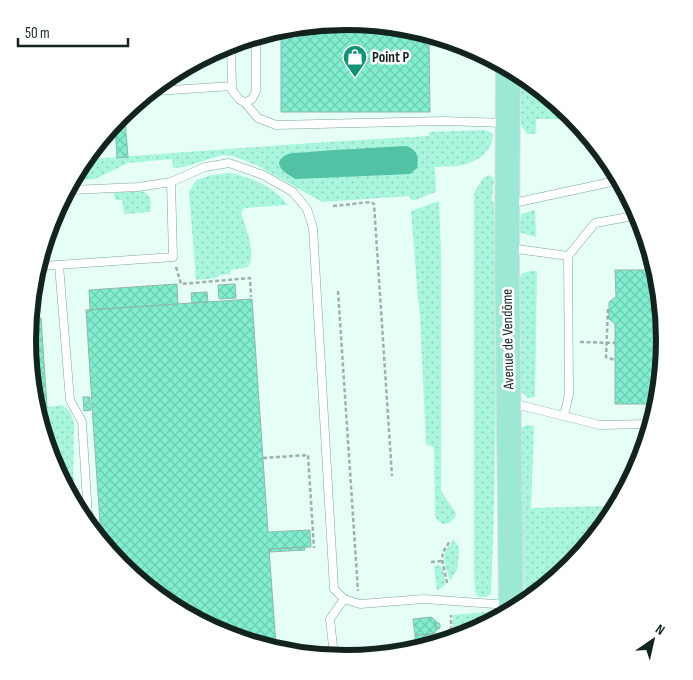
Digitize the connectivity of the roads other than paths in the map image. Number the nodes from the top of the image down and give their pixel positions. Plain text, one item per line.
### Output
1 (256, 44) edge
2 (231, 53) edge
3 (508, 76) edge
4 (232, 86) junction
5 (163, 91) edge
6 (245, 102) junction
7 (508, 123) junction
8 (171, 182) junction
9 (613, 182) edge
10 (75, 190) edge
11 (508, 205) junction
12 (631, 216) edge
13 (507, 248) junction
14 (568, 256) junction
15 (60, 265) junction
16 (46, 266) edge
17 (509, 402) junction
18 (564, 416) junction
19 (645, 424) edge
20 (88, 510) edge
21 (344, 599) junction
22 (511, 603) edge
23 (508, 605) edge
24 (333, 649) edge

1 - 6 lane
2 - 4 lane
3 - 7 main road, Avenue de Vendôme
4 - 5 lane
4 - 6 lane
6 - 7 lane
7 - 11 main road, Avenue de Vendôme
8 - 10 lane
8 - 15 lane
8 - 21 lane
9 - 11 lane
11 - 13 main road, Avenue de Vendôme
12 - 14 lane
13 - 14 lane
13 - 17 main road, Avenue de Vendôme
14 - 18 lane
15 - 16 lane
15 - 20 lane
17 - 18 lane
17 - 22 main road, Avenue de Vendôme
18 - 19 lane
21 - 23 lane
21 - 24 lane

